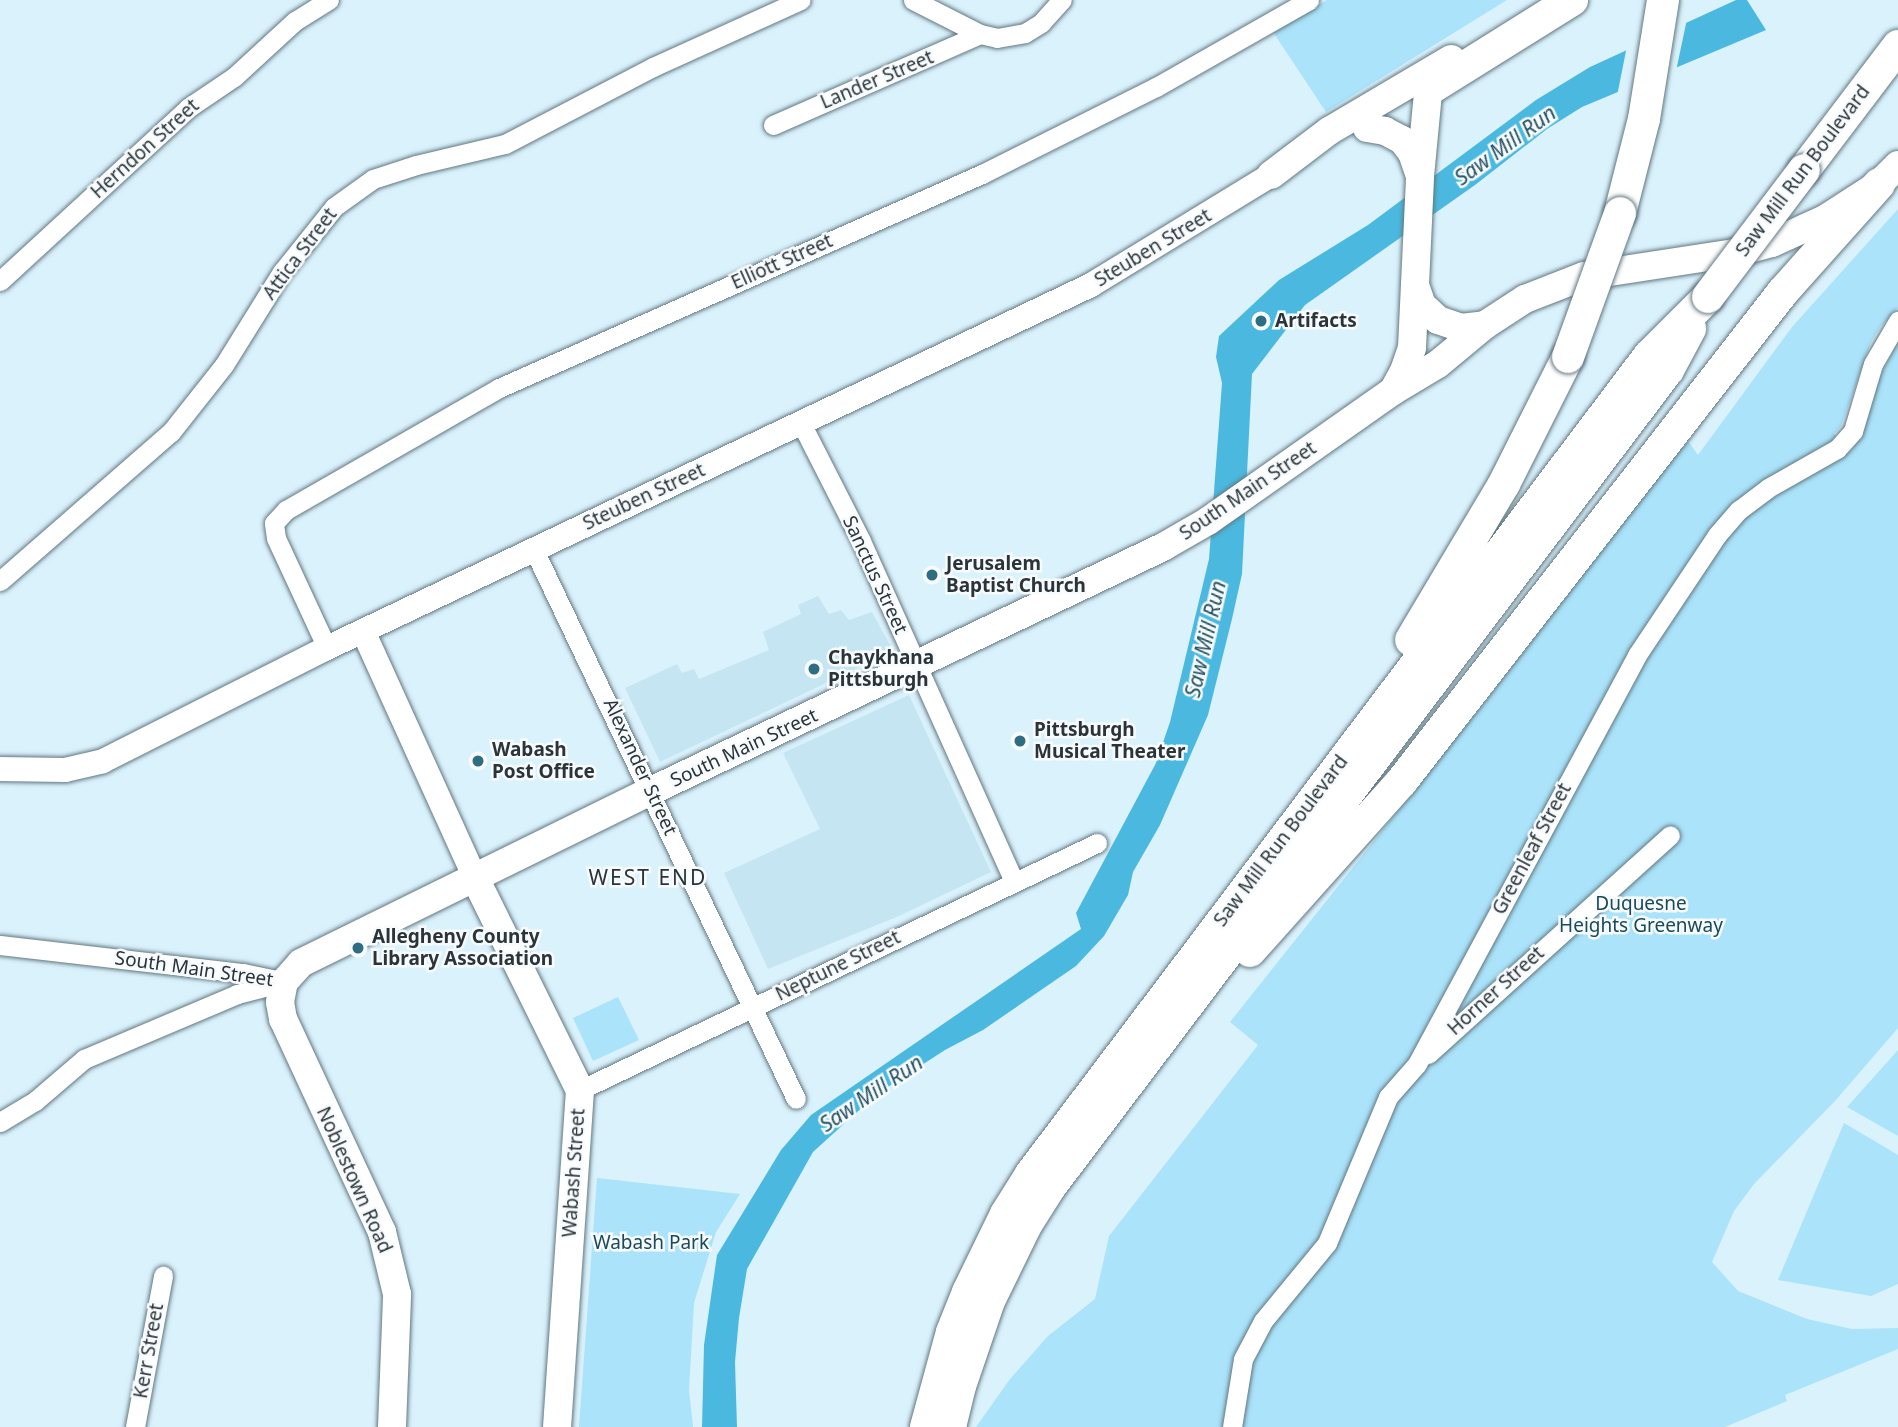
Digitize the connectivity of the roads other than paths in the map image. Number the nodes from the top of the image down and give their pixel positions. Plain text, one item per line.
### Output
1 (329, 0) edge
2 (801, 0) edge
3 (913, 0) edge
4 (1062, 0) edge
5 (1309, 0) edge
6 (1545, 0) edge
7 (1572, 0) edge
8 (1660, 4) edge
9 (980, 34) junction
10 (1898, 46) edge
11 (1429, 81) junction
12 (773, 125) dead end
13 (1367, 128) junction
14 (1889, 174) edge
15 (1271, 175) junction
16 (1420, 176) junction
17 (0, 281) edge
18 (1414, 283) junction
19 (1708, 297) junction
20 (1898, 321) edge
21 (1485, 325) junction
22 (1393, 391) junction
23 (801, 423) junction
24 (534, 550) junction
25 (0, 581) edge
26 (363, 631) junction
27 (327, 648) junction
28 (917, 667) junction
29 (0, 769) edge
30 (1320, 790) junction
31 (651, 791) junction
32 (1670, 835) dead end
33 (1097, 843) dead end
34 (475, 878) junction
35 (1014, 881) junction
36 (0, 945) edge
37 (284, 982) junction
38 (753, 1007) junction
39 (1417, 1064) junction
40 (580, 1090) junction
41 (796, 1099) dead end
42 (1112, 1102) junction
43 (0, 1122) edge
44 (163, 1276) dead end
45 (135, 1427) edge
46 (392, 1427) edge
47 (557, 1427) edge
48 (926, 1427) edge
49 (950, 1427) edge
50 (1232, 1427) edge

1 - 17 street, Herndon Street
2 - 25 street, Attica Street
3 - 9 street
4 - 9 street
5 - 27 street, Elliott Street
6 - 11 main road, Steuben Street
7 - 11 highway
8 - 30 highway, bridge
9 - 12 street, Lander Street
10 - 19 highway, Saw Mill Run Boulevard, bridge
11 - 13 main road, Steuben Street
11 - 15 main road, Steuben Street
11 - 16 main road
13 - 15 main road, Steuben Street
13 - 16 main road
14 - 21 main road, South Main Street
14 - 42 highway
15 - 23 street, Steuben Street
16 - 18 main road
18 - 21 main road
18 - 22 main road
19 - 30 highway, Saw Mill Run Boulevard
19 - 42 highway, Saw Mill Run Boulevard
20 - 39 street, Greenleaf Street
21 - 22 main road, South Main Street
22 - 28 main road, South Main Street
23 - 24 street, Steuben Street
23 - 28 street, Sanctus Street
24 - 26 street, Steuben Street
24 - 31 street, Alexander Street
26 - 27 street, Steuben Street
26 - 34 street, Wabash Street
27 - 29 street, Steuben Street
28 - 31 main road, South Main Street
28 - 35 street, Sanctus Street
30 - 48 highway, Saw Mill Run Boulevard
31 - 34 main road, South Main Street
31 - 38 street, Alexander Street
32 - 39 street, Horner Street
33 - 35 street, Neptune Street
34 - 37 main road, South Main Street
34 - 40 main road, Wabash Street
35 - 38 street, Neptune Street
36 - 37 street, South Main Street
37 - 43 street
37 - 46 main road, Noblestown Road
38 - 40 street, Neptune Street
38 - 41 street, Alexander Street
39 - 50 street, Greenleaf Street
40 - 47 main road, Wabash Street
42 - 49 highway, Saw Mill Run Boulevard
44 - 45 street, Kerr Street

